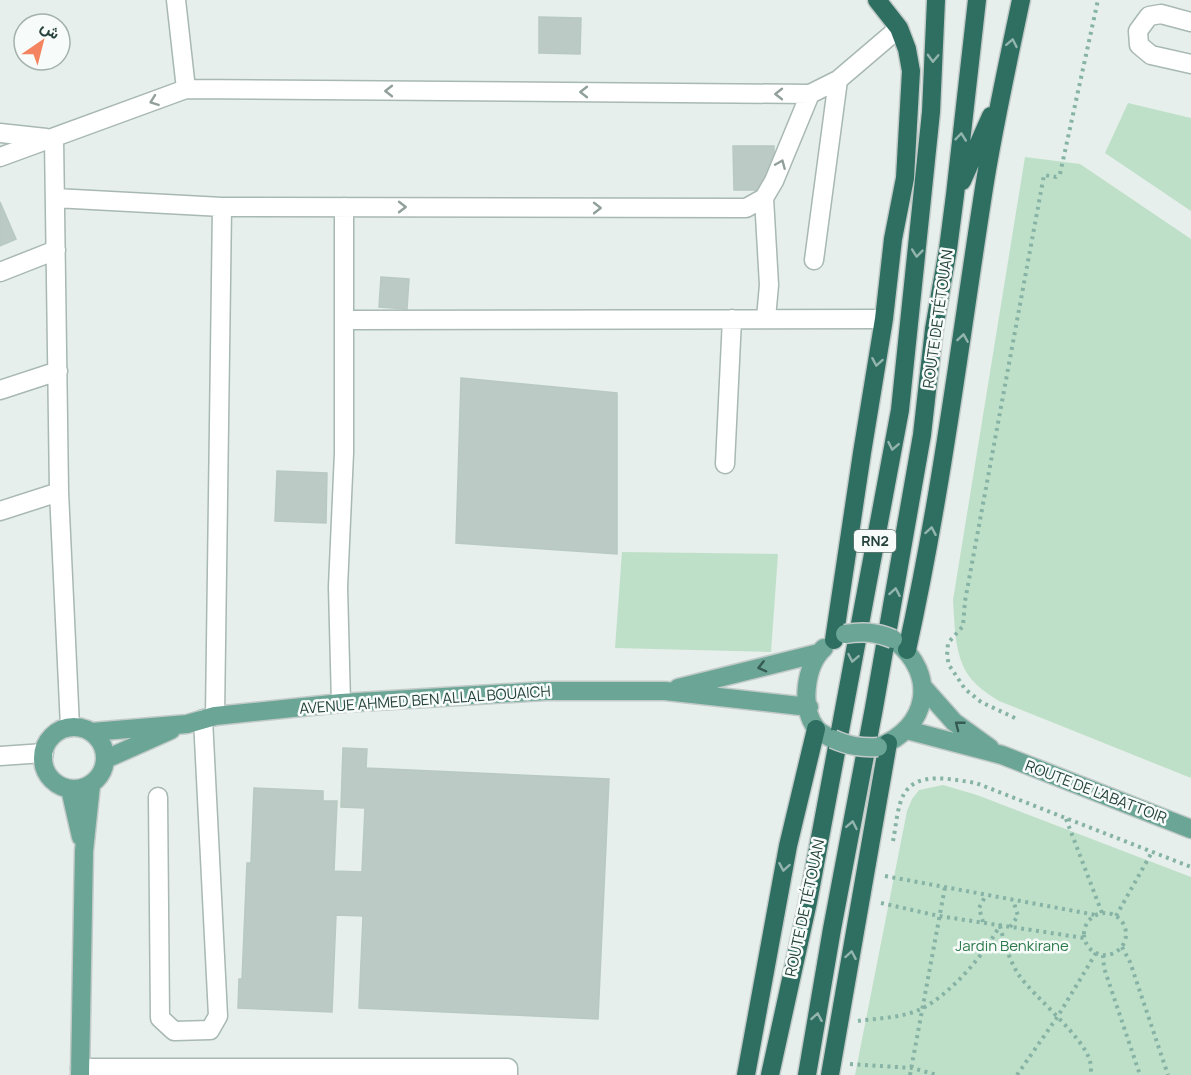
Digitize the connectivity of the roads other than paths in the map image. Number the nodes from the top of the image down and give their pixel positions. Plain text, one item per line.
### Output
1 (176, 0) edge
2 (877, 0) edge
3 (936, 0) edge
4 (977, 0) edge
5 (1021, 0) edge
6 (1191, 22) edge
7 (899, 28) junction
8 (1191, 64) edge
9 (838, 80) junction
10 (1004, 87) junction
11 (186, 89) junction
12 (810, 94) junction
13 (931, 112) junction
14 (0, 134) edge
15 (54, 138) junction
16 (0, 158) edge
17 (905, 178) junction
18 (955, 195) junction
19 (55, 198) junction
20 (764, 198) junction
21 (222, 207) junction
22 (344, 207) junction
23 (56, 250) junction
24 (814, 260) dead end
25 (0, 272) edge
26 (766, 318) junction
27 (732, 319) junction
28 (884, 319) junction
29 (344, 320) junction
30 (58, 371) junction
31 (0, 390) edge
32 (725, 464) dead end
33 (59, 492) junction
34 (0, 511) edge
35 (839, 637) junction
36 (900, 644) junction
37 (819, 653) junction
38 (923, 687) junction
39 (665, 691) junction
40 (341, 703) junction
41 (809, 707) junction
42 (202, 720) junction
43 (70, 727) junction
44 (816, 729) junction
45 (907, 730) junction
46 (92, 732) junction
47 (883, 745) junction
48 (44, 753) junction
49 (1002, 755) junction
50 (0, 756) edge
51 (106, 759) junction
52 (91, 784) junction
53 (70, 789) junction
54 (158, 796) dead end
55 (1191, 829) edge
56 (84, 851) junction
57 (80, 1071) edge
58 (225, 1071) edge
59 (274, 1071) edge
60 (316, 1071) edge
61 (370, 1071) edge
62 (416, 1071) edge
63 (458, 1071) edge
64 (508, 1075) edge
65 (746, 1075) edge
66 (770, 1075) edge
67 (807, 1075) edge
68 (830, 1075) edge

1 - 11 street
2 - 7 highway
3 -> 13 highway, ROUTE DE TÉTOUAN / RN2
18 -> 4 highway, ROUTE DE TÉTOUAN / RN2
10 -> 5 highway
6 - 8 street
7 - 9 street
7 - 17 highway
9 - 12 street
9 - 24 street
10 - 18 highway
36 -> 10 highway
12 -> 11 street
11 -> 15 street
20 -> 12 street
13 - 17 highway
13 -> 66 highway, ROUTE DE TÉTOUAN / RN2
14 - 15 street
15 - 16 street
15 - 19 street
17 - 28 highway
67 -> 18 highway, ROUTE DE TÉTOUAN / RN2
19 - 21 street
19 - 23 street
22 -> 20 street
20 - 26 street
21 - 22 street
21 - 42 street
22 - 29 street
23 - 25 street
23 - 30 street
26 - 27 street
26 - 28 street
27 - 29 street
27 - 32 street
28 -> 35 highway
29 - 40 street
30 - 31 street
30 - 33 street
33 - 34 street
33 - 43 street
35 - 36 main road, bridge
35 - 37 main road
36 - 38 main road
37 -> 39 main road, AVENUE AHMED BEN ALLAL BOUAICH
37 - 41 main road
38 - 45 main road
49 -> 38 main road, ROUTE DE L’ABATTOIR
39 - 40 main road, AVENUE AHMED BEN ALLAL BOUAICH
39 - 41 main road, AVENUE AHMED BEN ALLAL BOUAICH
40 - 42 main road, AVENUE AHMED BEN ALLAL BOUAICH
41 - 44 main road
42 - 46 main road, AVENUE AHMED BEN ALLAL BOUAICH
42 - 51 main road, AVENUE AHMED BEN ALLAL BOUAICH
42 - 54 street
43 - 46 main road
43 - 48 main road
44 - 47 main road, bridge
44 -> 65 highway
45 - 47 main road
45 - 49 main road, ROUTE DE L’ABATTOIR
46 - 51 main road
68 -> 47 highway
48 - 50 street
48 - 53 main road
49 - 55 main road, ROUTE DE L’ABATTOIR
51 - 52 main road
52 - 53 main road
52 - 56 main road
53 - 56 main road
56 - 57 main road
57 - 58 street
58 - 59 street
59 - 60 street
60 - 61 street
61 - 62 street
62 - 63 street
63 - 64 street

